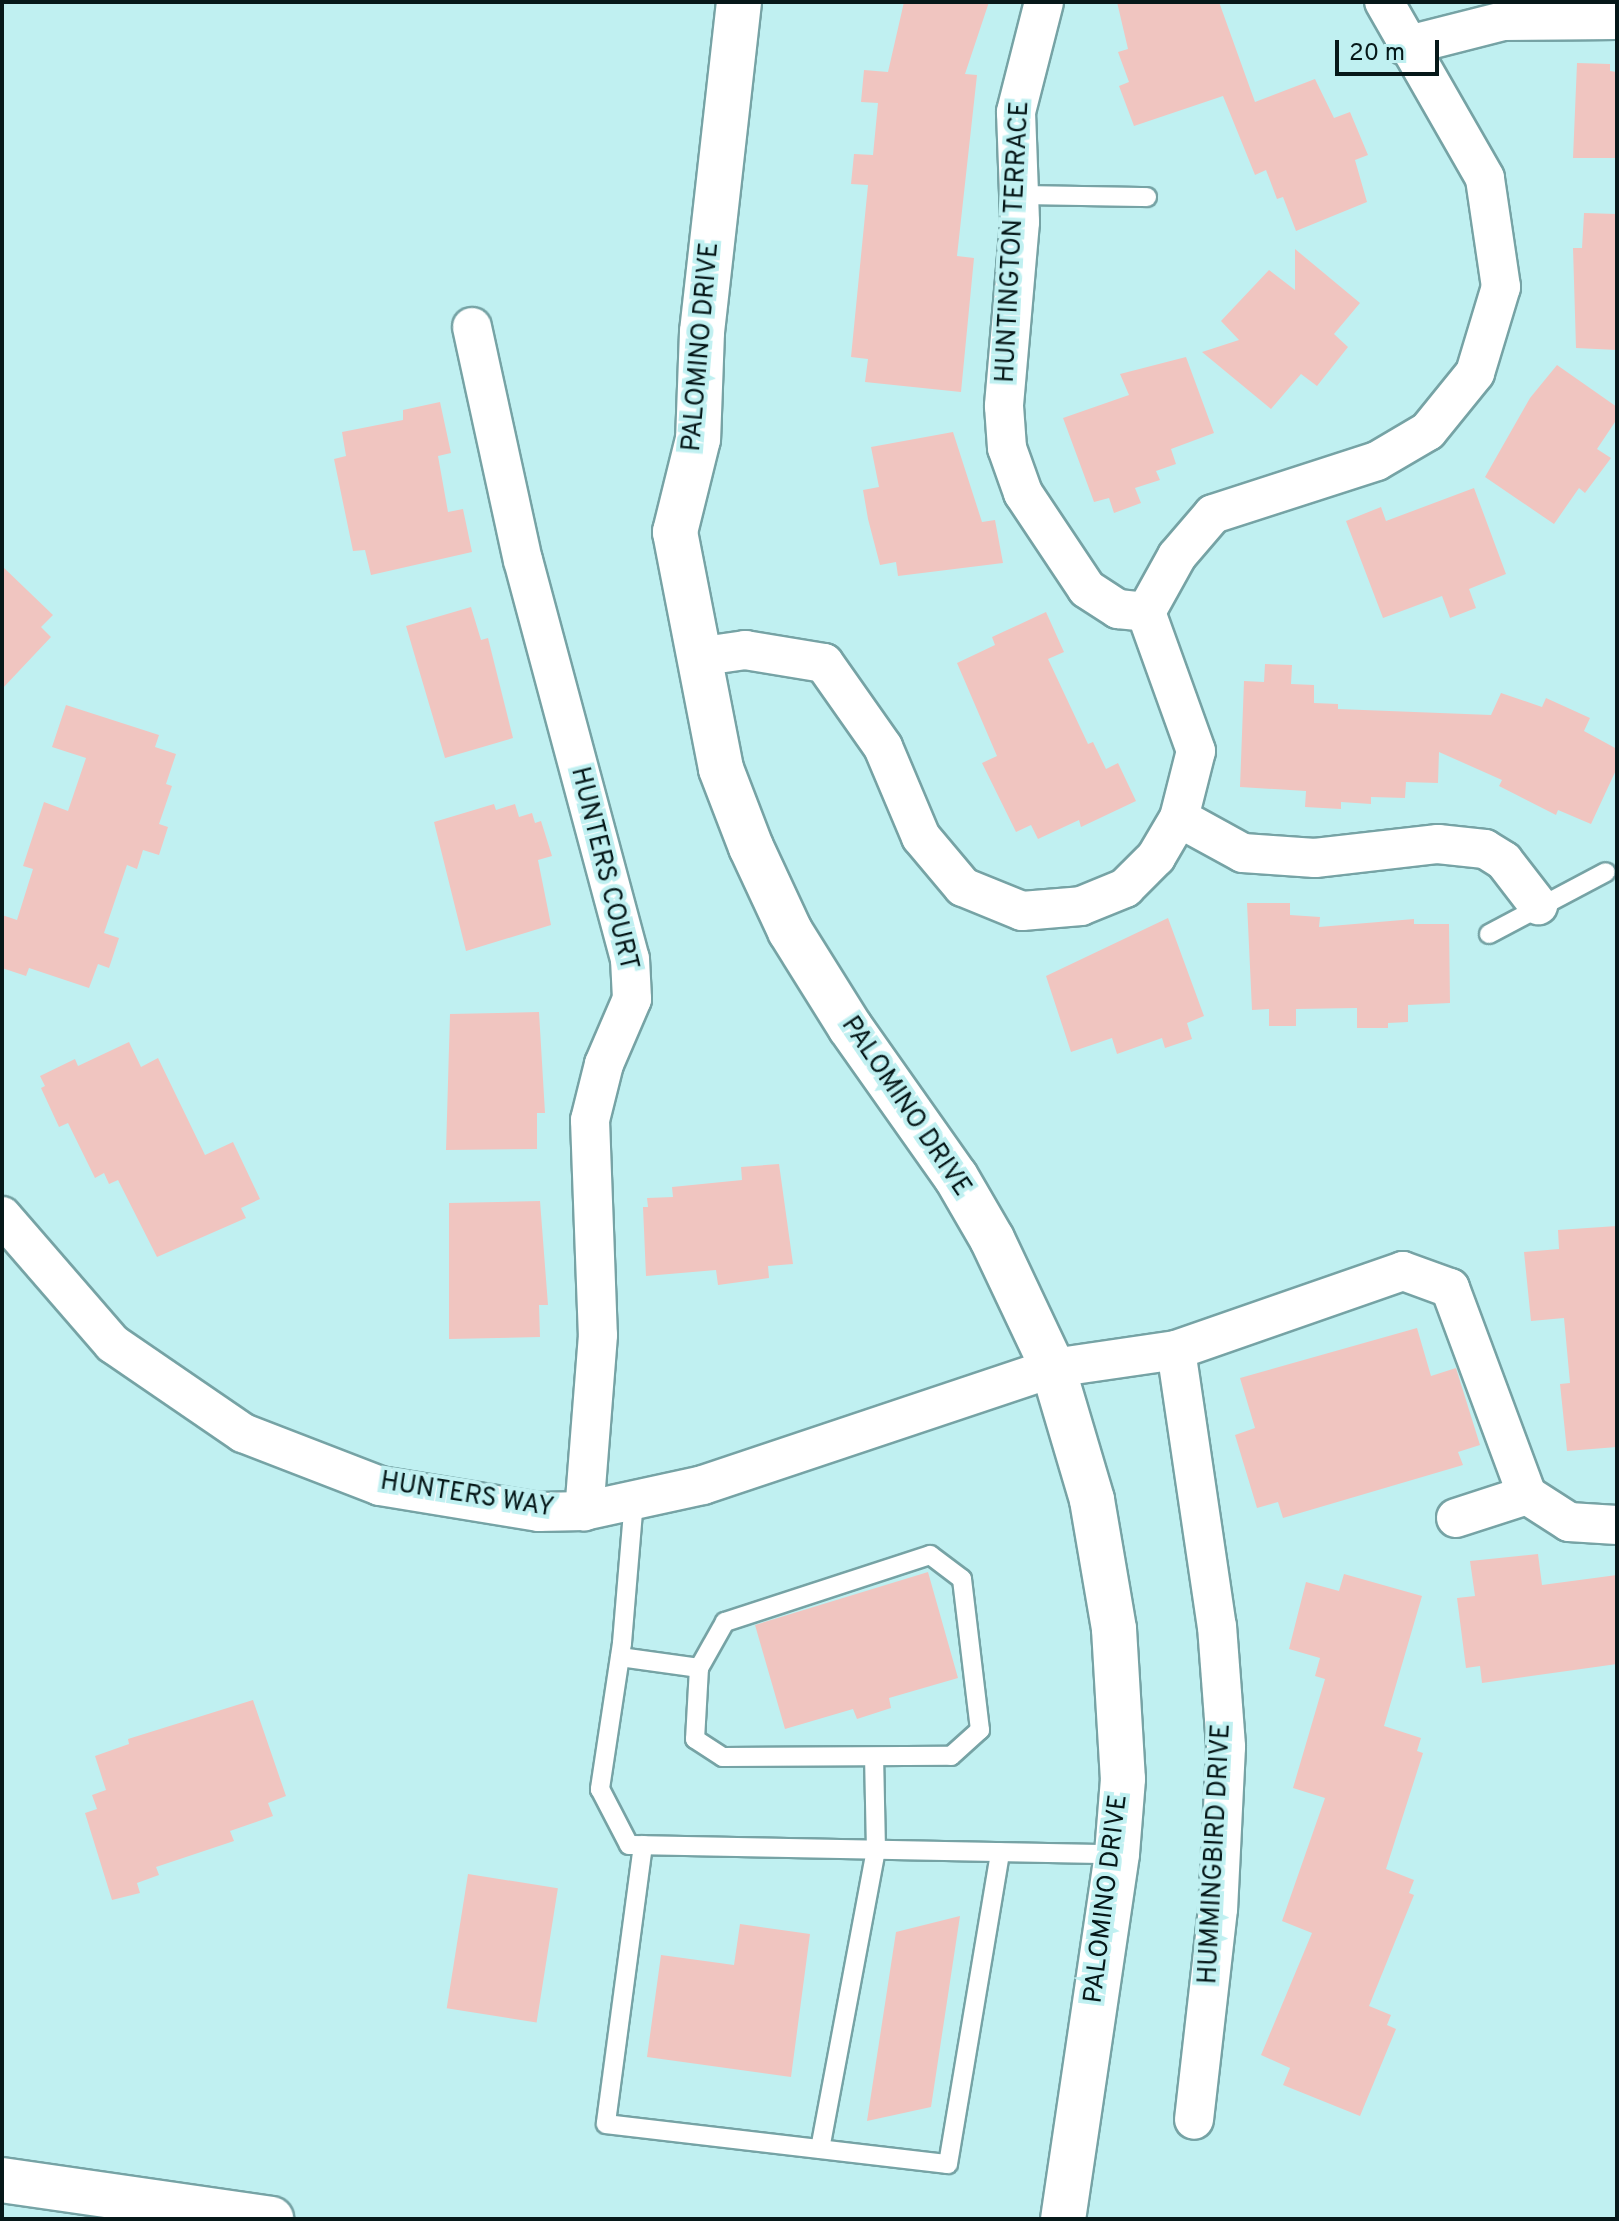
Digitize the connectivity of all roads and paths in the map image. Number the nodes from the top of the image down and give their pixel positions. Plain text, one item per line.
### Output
1 (739, 2) edge
2 (1044, 2) edge
3 (1384, 2) edge
4 (1617, 20) edge
5 (1405, 46) junction
6 (1017, 195) junction
7 (1147, 197) dead end
8 (472, 327) dead end
9 (1146, 612) junction
10 (697, 657) junction
11 (1179, 818) junction
12 (1606, 872) dead end
13 (1538, 905) junction
14 (1489, 934) dead end
15 (2, 1216) edge
16 (1176, 1350) junction
17 (1053, 1368) junction
18 (1527, 1495) junction
19 (634, 1500) junction
20 (584, 1511) junction
21 (1456, 1518) dead end
22 (1617, 1525) edge
23 (620, 1657) junction
24 (699, 1668) junction
25 (874, 1757) junction
26 (643, 1845) junction
27 (876, 1850) junction
28 (1000, 1852) junction
29 (1117, 1854) junction
30 (1194, 2120) dead end
31 (820, 2149) junction
32 (2, 2180) edge
33 (271, 2219) edge
34 (1063, 2219) edge

1 - 10 street, PALOMINO DRIVE
2 - 6 street, HUNTINGTON TERRACE
3 - 5 street
4 - 5 street
5 - 9 street
6 - 7 lane
6 - 9 street, HUNTINGTON TERRACE
8 - 20 street, HUNTERS COURT
9 - 11 street
10 - 11 street
10 - 17 street, PALOMINO DRIVE
11 - 13 street
12 - 13 lane
13 - 14 lane
15 - 20 street, HUNTERS WAY
16 - 17 street, HUNTERS WAY
16 - 18 street, HUNTERS WAY
16 - 30 street, HUMMINGBIRD DRIVE
17 - 19 street, HUNTERS WAY
17 - 29 street, PALOMINO DRIVE
18 - 21 street
18 - 22 street
19 - 20 street, HUNTERS WAY
19 - 23 lane
23 - 24 lane
23 - 26 lane
24 - 25 lane
24 - 25 lane
25 - 27 lane
26 - 27 lane
26 - 31 lane
27 - 28 lane
27 - 31 lane
28 - 29 lane
28 - 31 lane
29 - 34 street, PALOMINO DRIVE
32 - 33 street

